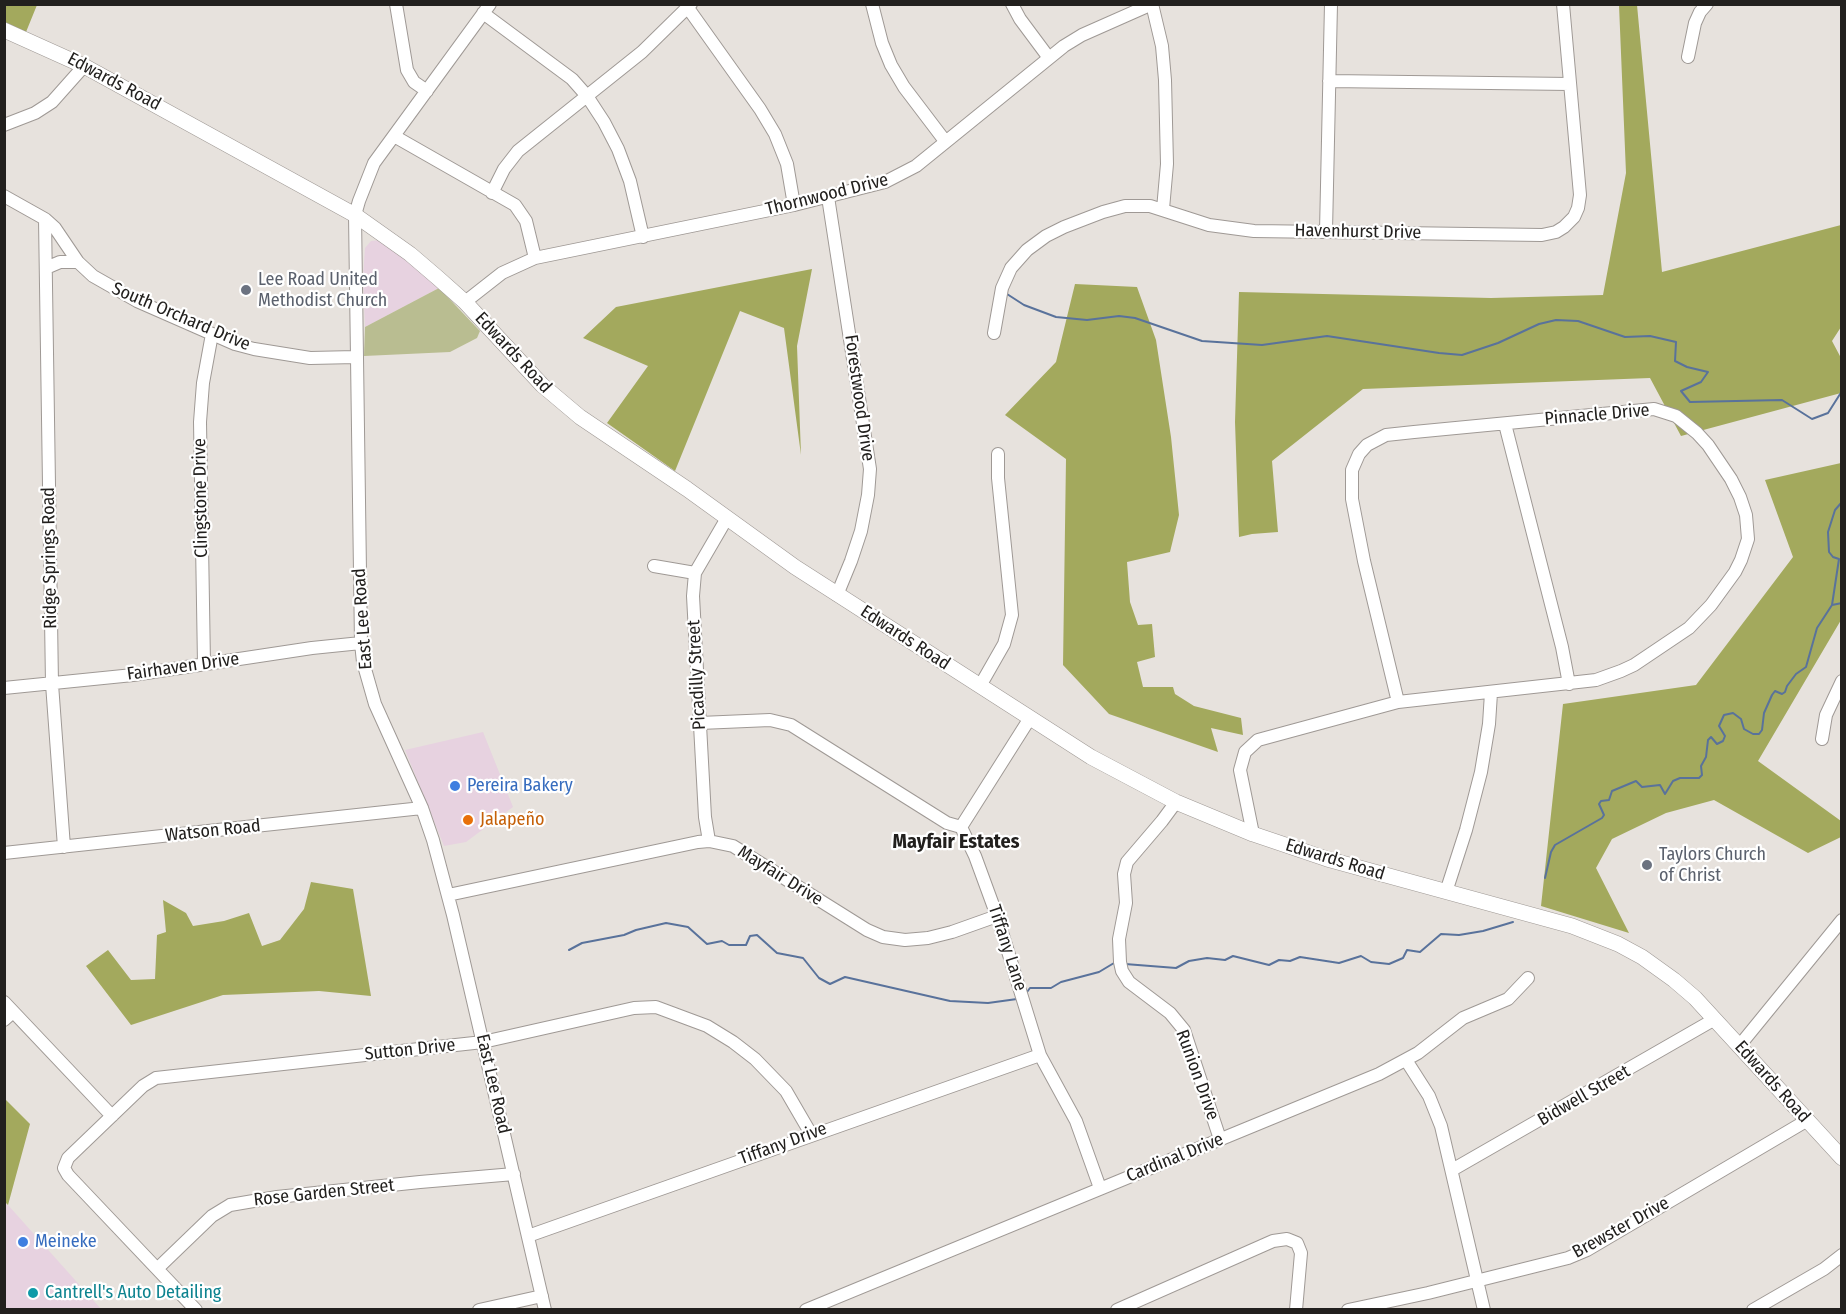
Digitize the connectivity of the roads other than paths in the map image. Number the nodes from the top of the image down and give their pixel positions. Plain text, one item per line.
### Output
1 (396, 4) edge
2 (872, 4) edge
3 (1012, 4) edge
4 (1152, 4) edge
5 (1331, 4) edge
6 (1563, 4) edge
7 (1707, 4) edge
8 (690, 6) edge
9 (487, 9) edge
10 (4, 30) edge
11 (1688, 57) dead end
12 (1049, 58) junction
13 (84, 66) junction
14 (1329, 81) junction
15 (1570, 84) junction
16 (427, 91) junction
17 (587, 96) junction
18 (4, 125) edge
19 (394, 136) junction
20 (945, 141) junction
21 (492, 193) junction
22 (4, 196) edge
23 (828, 197) junction
24 (794, 205) junction
25 (1163, 209) junction
26 (355, 214) junction
27 (45, 219) junction
28 (1326, 231) junction
29 (643, 237) junction
30 (535, 258) junction
31 (78, 262) junction
32 (46, 268) junction
33 (465, 302) junction
34 (994, 333) dead end
35 (212, 334) junction
36 (356, 357) junction
37 (1505, 424) junction
38 (998, 454) dead end
39 (727, 518) junction
40 (654, 566) dead end
41 (695, 573) junction
42 (837, 595) junction
43 (361, 643) junction
44 (204, 664) junction
45 (1842, 681) edge
46 (52, 684) junction
47 (1569, 684) junction
48 (980, 686) junction
49 (4, 688) edge
50 (1491, 693) junction
51 (1398, 702) junction
52 (1030, 718) junction
53 (700, 723) junction
54 (1822, 739) dead end
55 (1176, 802) junction
56 (422, 808) junction
57 (961, 826) junction
58 (1253, 834) junction
59 (709, 841) junction
60 (64, 847) junction
61 (4, 853) edge
62 (1446, 892) junction
63 (448, 896) junction
64 (997, 916) junction
65 (1842, 920) edge
66 (1528, 978) dead end
67 (8, 1011) edge
68 (1715, 1019) junction
69 (483, 1042) junction
70 (1740, 1045) junction
71 (1040, 1055) junction
72 (1406, 1060) junction
73 (112, 1116) junction
74 (1806, 1121) junction
75 (811, 1134) junction
76 (1220, 1140) junction
77 (1842, 1158) edge
78 (1452, 1170) junction
79 (514, 1174) junction
80 (1100, 1188) junction
81 (528, 1236) junction
82 (1842, 1255) edge
83 (158, 1268) junction
84 (1478, 1281) junction
85 (542, 1296) junction
86 (1140, 1305) edge
87 (196, 1310) edge
88 (479, 1310) edge
89 (545, 1310) edge
90 (806, 1310) edge
91 (1116, 1310) edge
92 (1296, 1310) edge
93 (1348, 1310) edge
94 (1484, 1310) edge
95 (1753, 1310) edge

1 - 16 street
2 - 20 street
3 - 12 street
4 - 12 street, Thornwood Drive
4 - 25 street
5 - 14 street
6 - 15 street, Havenhurst Drive
7 - 11 street
8 - 17 street
8 - 24 street
9 - 16 street, East Lee Road
9 - 17 street
10 - 13 main road, Edwards Road
12 - 20 street, Thornwood Drive
13 - 18 street
13 - 26 main road, Edwards Road
14 - 15 street
14 - 28 street
15 - 28 street, Havenhurst Drive
16 - 19 street, East Lee Road
17 - 21 street
17 - 29 street
19 - 21 street
19 - 26 street, East Lee Road
20 - 23 street, Thornwood Drive
21 - 30 street
22 - 27 street, South Orchard Drive
23 - 24 street, Thornwood Drive
23 - 42 street, Forestwood Drive
24 - 29 street, Thornwood Drive
25 - 28 street, Havenhurst Drive
25 - 34 street, Havenhurst Drive
26 - 33 main road, Edwards Road
26 - 36 street, East Lee Road
27 - 31 street, South Orchard Drive
27 - 32 street, Ridge Springs Road
29 - 30 street, Thornwood Drive
30 - 33 street, Thornwood Drive
31 - 32 street
31 - 35 street, South Orchard Drive
32 - 46 street, Ridge Springs Road
33 - 39 main road, Edwards Road
35 - 36 street, South Orchard Drive
35 - 44 street, Clingstone Drive
36 - 43 street, East Lee Road
37 - 47 street
37 - 47 street, Pinnacle Drive
37 - 51 street, Pinnacle Drive
38 - 48 street
39 - 41 street, Picadilly Street
39 - 42 main road, Edwards Road
40 - 41 street
41 - 53 street, Picadilly Street
42 - 48 main road, Edwards Road
43 - 44 street, Fairhaven Drive
43 - 56 street, East Lee Road
44 - 46 street, Fairhaven Drive
45 - 54 street
46 - 49 street, Fairhaven Drive
46 - 60 street, Ridge Springs Road
47 - 50 street, Pinnacle Drive
48 - 52 main road, Edwards Road
50 - 51 street, Pinnacle Drive
50 - 62 street
51 - 58 street, Pinnacle Drive
52 - 55 main road, Edwards Road
52 - 57 street
53 - 57 street
53 - 59 street, Picadilly Street
55 - 58 main road, Edwards Road
55 - 76 street, Runion Drive
56 - 60 street, Watson Road
56 - 63 street, East Lee Road
57 - 64 street, Tiffany Lane
58 - 62 main road, Edwards Road
59 - 63 street, Mayfair Drive
59 - 64 street, Mayfair Drive
60 - 61 street, Watson Road
62 - 68 main road, Edwards Road
63 - 69 street, East Lee Road
64 - 71 street, Tiffany Lane
65 - 70 street
66 - 72 street, Cardinal Drive
67 - 73 street
68 - 70 main road, Edwards Road
68 - 78 street, Bidwell Street
69 - 73 street, Sutton Drive
69 - 75 street, Sutton Drive
69 - 79 street, East Lee Road
70 - 74 main road, Edwards Road
71 - 75 street, Tiffany Drive
71 - 80 street, Tiffany Lane
72 - 76 street, Cardinal Drive
72 - 78 street
73 - 83 street, Sutton Drive
74 - 77 main road, Edwards Road
74 - 84 street, Brewster Drive
75 - 81 street, Tiffany Drive
76 - 80 street, Cardinal Drive
78 - 84 street
79 - 81 street, East Lee Road
79 - 83 street, Rose Garden Street
80 - 90 street, Cardinal Drive
81 - 85 street, East Lee Road
82 - 95 street
83 - 87 street
84 - 93 street, Brewster Drive
84 - 94 street
85 - 88 street
85 - 89 street, East Lee Road
86 - 91 street
86 - 92 street

